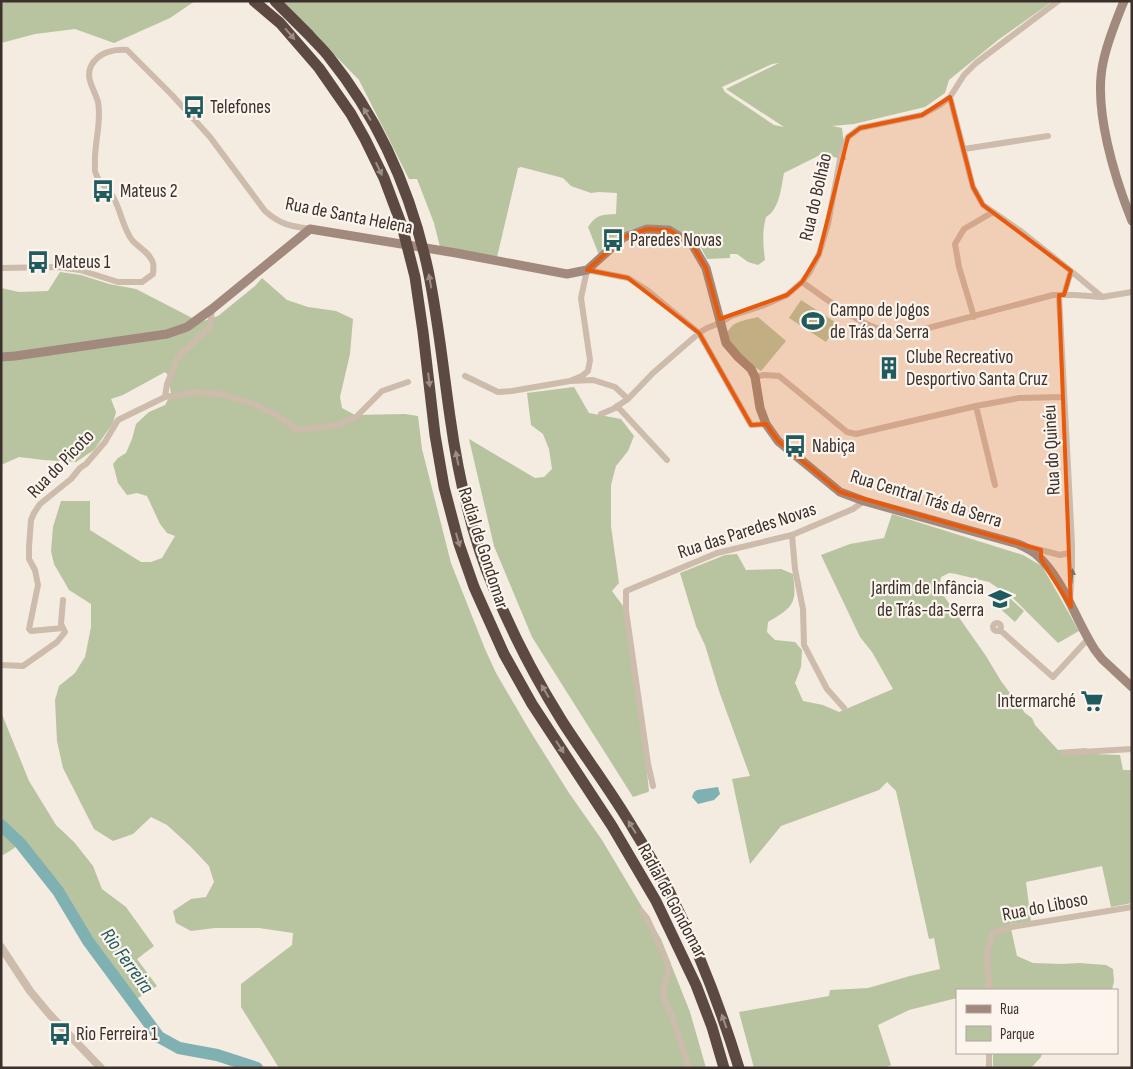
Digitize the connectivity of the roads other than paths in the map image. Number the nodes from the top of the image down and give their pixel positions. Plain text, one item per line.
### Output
1 (254, 1) edge
2 (275, 1) edge
3 (1058, 1) edge
4 (1124, 1) edge
5 (950, 96) junction
6 (1048, 136) dead end
7 (964, 149) junction
8 (992, 212) junction
9 (1132, 222) edge
10 (310, 229) junction
11 (1, 268) edge
12 (587, 270) junction
13 (1071, 271) junction
14 (802, 282) junction
15 (1132, 292) edge
16 (1062, 295) junction
17 (1102, 297) junction
18 (212, 309) junction
19 (974, 317) junction
20 (720, 323) junction
21 (699, 333) junction
22 (1, 357) edge
23 (465, 376) dead end
24 (755, 377) junction
25 (570, 381) junction
26 (408, 382) dead end
27 (1064, 396) junction
28 (165, 397) junction
29 (628, 399) junction
30 (617, 406) junction
31 (976, 406) junction
32 (601, 414) dead end
33 (766, 424) junction
34 (666, 460) dead end
35 (995, 485) dead end
36 (864, 501) junction
37 (792, 535) junction
38 (1018, 544) junction
39 (1072, 544) junction
40 (1052, 552) junction
41 (1041, 559) junction
42 (63, 600) dead end
43 (1072, 607) junction
44 (63, 628) junction
45 (1000, 630) dead end
46 (1088, 639) junction
47 (1, 665) edge
48 (1132, 687) edge
49 (844, 708) dead end
50 (1132, 749) edge
51 (1064, 753) dead end
52 (653, 786) dead end
53 (1132, 906) edge
54 (641, 911) dead end
55 (1, 947) edge
56 (989, 989) edge
57 (989, 1054) edge
58 (101, 1068) edge
59 (689, 1068) edge
60 (724, 1068) edge
61 (739, 1068) edge
62 (989, 1068) edge

1 -> 60 highway, Radial de Gondomar
61 -> 2 highway, Radial de Gondomar
3 - 5 street, Rua do Bolhão
4 - 9 main road
5 - 7 street
5 - 14 street, Rua do Bolhão
6 - 7 street
7 - 8 street
8 - 13 street
8 - 19 street
10 - 11 street, Rua de Santa Helena
10 - 12 main road, Rua de Santa Helena
10 - 18 main road
12 - 20 main road
12 - 21 street, Rua Central Trás da Serra
12 - 25 street
13 - 16 street, Rua do Quinéu
13 - 17 street
14 - 19 street
14 - 20 street, Rua do Bolhão
15 - 17 street
16 - 17 street
16 - 19 street
16 - 27 street, Rua do Quinéu
18 - 22 main road
18 - 28 street
20 - 21 street, Rua do Bolhão
20 - 24 main road
21 - 29 street, Rua do Bolhão
21 - 33 street, Rua Central Trás da Serra
23 - 25 street
24 - 31 street
24 - 33 main road
25 - 29 street
26 - 28 street
27 - 31 street
27 - 39 street, Rua do Quinéu
28 - 44 street, Rua do Picoto
29 - 30 street, Rua do Bolhão
30 - 32 street, Rua do Bolhão
30 - 34 street
31 - 35 street
33 - 36 main road, Rua Central Trás da Serra
36 - 37 street, Rua das Paredes Novas
36 - 38 main road, Rua Central Trás da Serra
37 - 49 street
37 - 52 street, Rua das Paredes Novas
38 - 40 street
38 - 41 main road, Rua Central Trás da Serra
39 - 40 street
43 -> 39 street, Rua do Quinéu
40 - 41 street
41 - 43 main road, Rua Central Trás da Serra
42 - 44 street
43 - 46 main road, Rua Central Trás da Serra
44 - 47 street
45 - 46 street
46 - 48 main road, Rua Central Trás da Serra
50 - 51 street
53 - 56 street, Rua do Liboso
54 - 59 street
55 - 58 street
57 - 62 street

